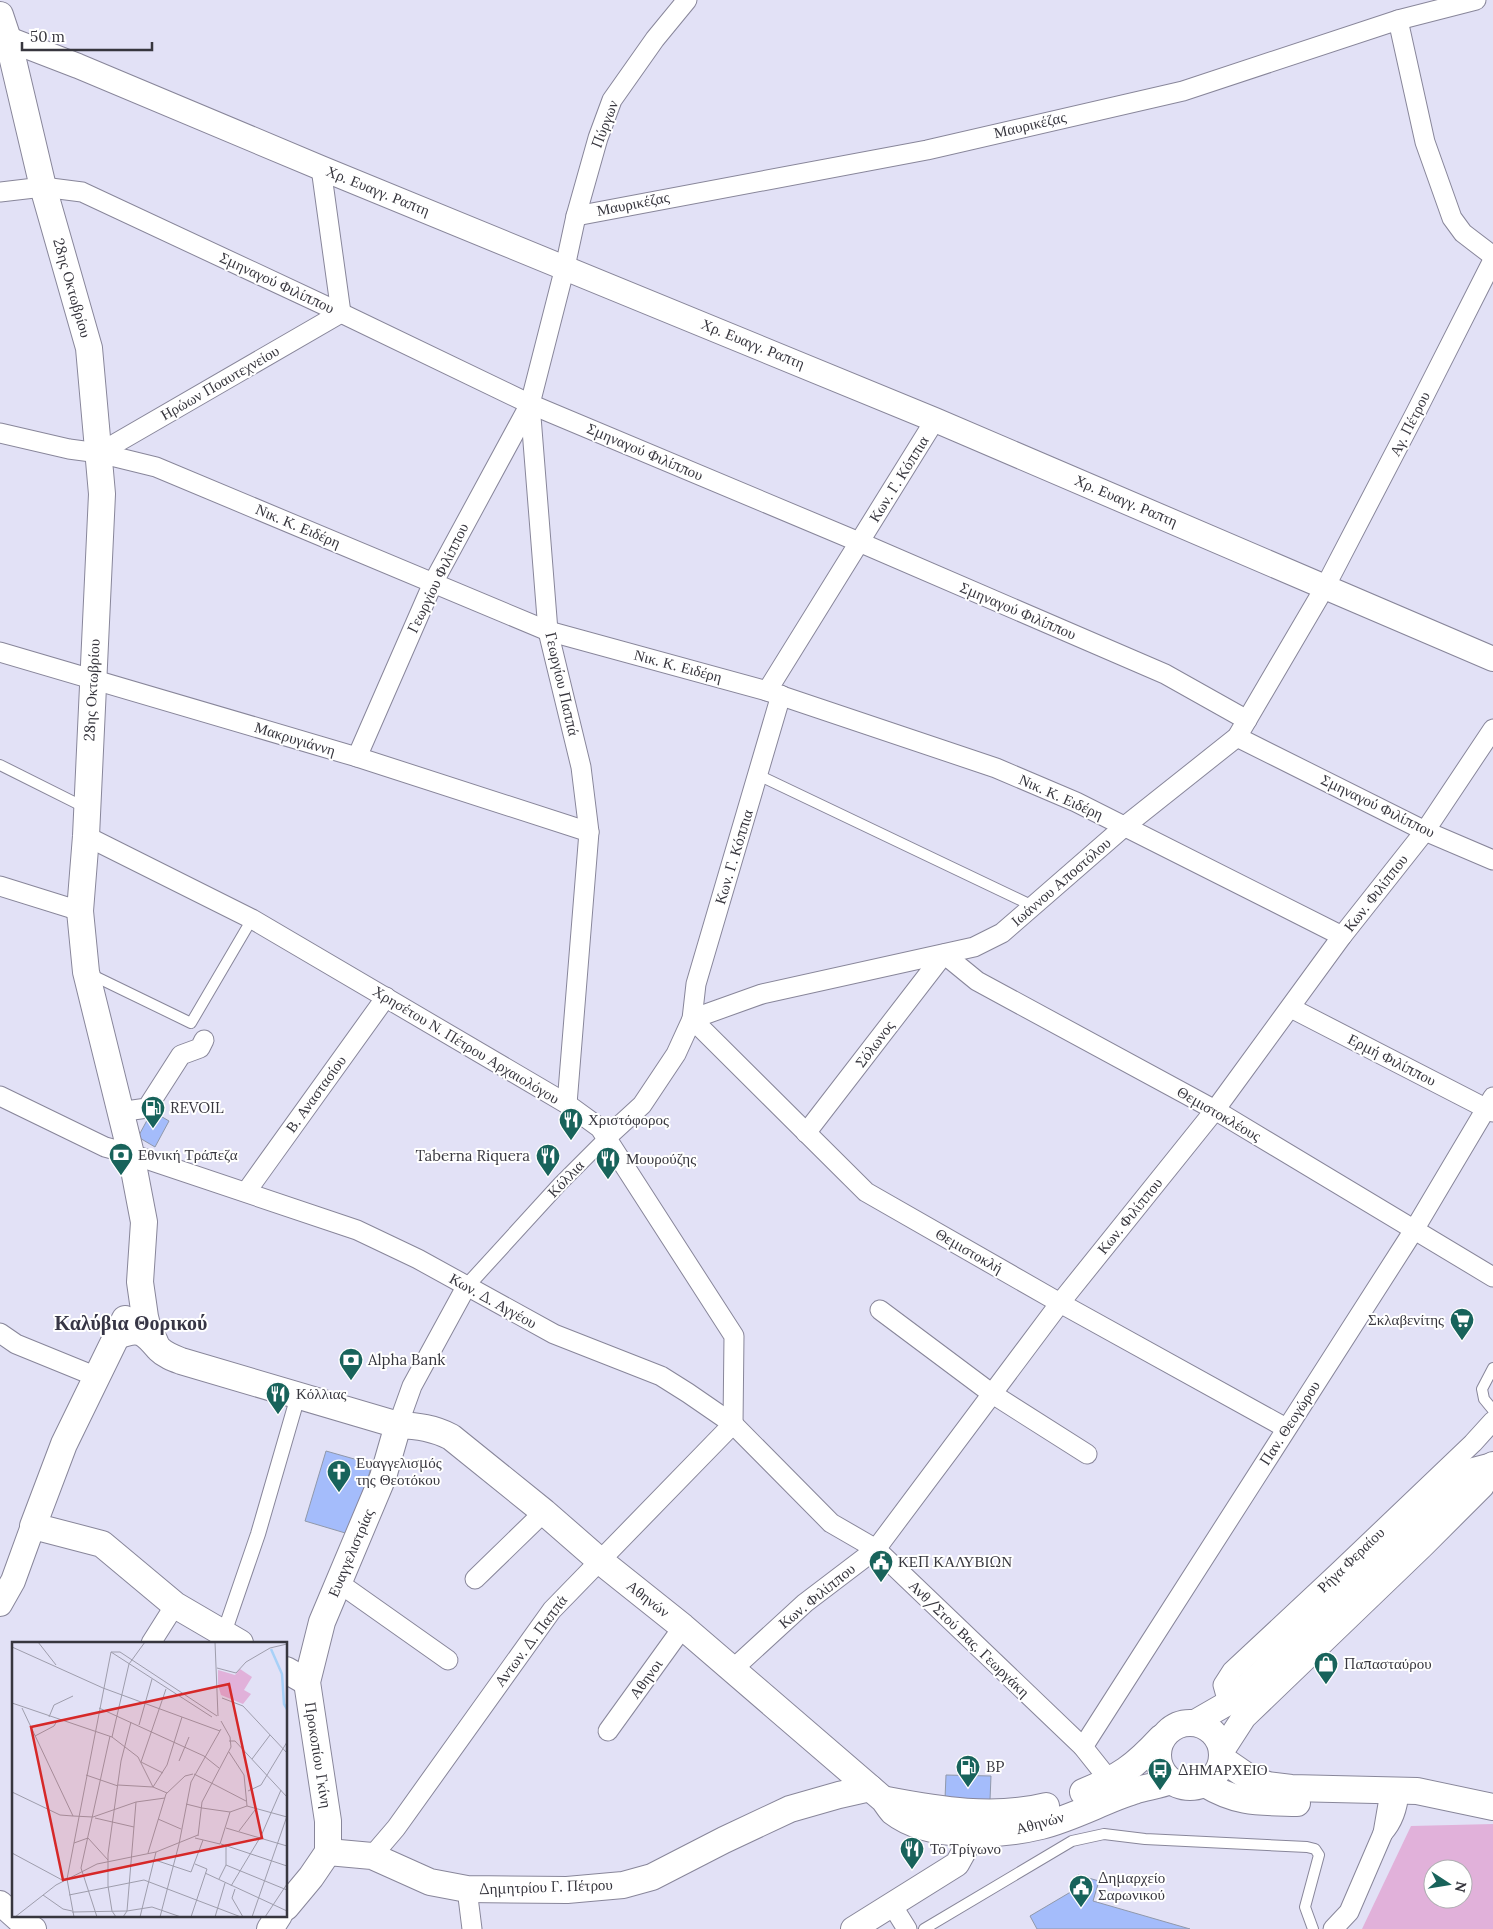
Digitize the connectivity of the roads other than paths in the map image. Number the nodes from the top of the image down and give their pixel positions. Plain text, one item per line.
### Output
1 (3, 0) edge
2 (687, 0) edge
3 (1476, 0) edge
4 (0, 4) edge
5 (0, 15) edge
6 (1398, 20) junction
7 (4, 39) edge
8 (321, 168) junction
9 (43, 187) junction
10 (0, 192) edge
11 (576, 216) junction
12 (1493, 256) edge
13 (1493, 260) edge
14 (565, 267) junction
15 (341, 313) junction
16 (530, 404) junction
17 (935, 420) junction
18 (0, 433) edge
19 (99, 453) junction
20 (859, 542) junction
21 (433, 583) junction
22 (1325, 587) junction
23 (548, 631) junction
24 (0, 652) edge
25 (1493, 659) edge
26 (92, 679) junction
27 (774, 693) junction
28 (1247, 720) junction
29 (1493, 729) edge
30 (1237, 736) junction
31 (357, 757) junction
32 (0, 765) edge
33 (758, 775) junction
34 (87, 809) junction
35 (1125, 826) junction
36 (1425, 831) junction
37 (589, 832) junction
38 (86, 836) junction
39 (1493, 860) edge
40 (2, 891) edge
41 (1033, 906) junction
42 (80, 911) junction
43 (252, 919) junction
44 (1342, 936) junction
45 (944, 954) junction
46 (86, 972) junction
47 (386, 997) junction
48 (1291, 1008) junction
49 (692, 1019) junction
50 (204, 1040) dead end
51 (0, 1096) edge
52 (566, 1104) junction
53 (1491, 1106) edge
54 (1215, 1110) junction
55 (119, 1112) junction
56 (806, 1134) junction
57 (606, 1138) junction
58 (130, 1154) junction
59 (246, 1192) junction
60 (1414, 1230) junction
61 (1493, 1277) edge
62 (140, 1282) junction
63 (466, 1287) junction
64 (1060, 1303) junction
65 (880, 1310) dead end
66 (0, 1333) edge
67 (117, 1336) junction
68 (154, 1342) junction
69 (1493, 1368) edge
70 (97, 1377) junction
71 (992, 1393) junction
72 (298, 1396) junction
73 (1493, 1410) edge
74 (1493, 1421) edge
75 (733, 1424) junction
76 (398, 1425) junction
77 (1286, 1428) junction
78 (1473, 1443) junction
79 (1087, 1454) dead end
80 (1492, 1465) edge
81 (544, 1512) junction
82 (33, 1526) junction
83 (876, 1549) junction
84 (599, 1560) junction
85 (7, 1579) edge
86 (475, 1579) dead end
87 (339, 1583) junction
88 (0, 1604) edge
89 (174, 1605) junction
90 (683, 1627) junction
91 (232, 1638) edge
92 (152, 1642) edge
93 (448, 1660) dead end
94 (733, 1669) junction
95 (297, 1676) edge
96 (1228, 1703) junction
97 (1196, 1722) junction
98 (608, 1732) dead end
99 (1161, 1738) junction
100 (1083, 1747) junction
101 (1222, 1755) junction
102 (1110, 1781) junction
103 (1170, 1782) junction
104 (1205, 1784) junction
105 (877, 1794) junction
106 (1393, 1797) junction
107 (1493, 1806) edge
108 (979, 1815) junction
109 (328, 1852) junction
110 (372, 1856) junction
111 (467, 1889) junction
112 (288, 1903) edge
113 (0, 1904) edge
114 (892, 1905) junction
115 (12, 1914) edge
116 (472, 1929) edge
117 (853, 1929) edge
118 (907, 1929) edge
119 (924, 1929) edge
120 (1313, 1929) edge
121 (1333, 1929) edge

1 - 4 street
2 - 11 street, Πύργων
3 - 6 street, Μαυρικέζας
5 - 7 main road, 28ης Οκτωβρίου
6 - 11 street, Μαυρικέζας
6 - 12 street
7 - 8 street, Χρ. Ευαγγ. Ραπτη
7 - 9 main road, 28ης Οκτωβρίου
8 - 14 street, Χρ. Ευαγγ. Ραπτη
8 - 15 street
9 - 10 street, Σμηναγού Φιλίππου
9 - 15 street, Σμηναγού Φιλίππου
9 - 19 main road, 28ης Οκτωβρίου
11 - 14 street, Πύργων
13 - 22 street, Αγ. Πέτρου
14 - 16 street, Γεωργίου Παππά
14 - 17 street, Χρ. Ευαγγ. Ραπτη
15 - 16 street, Σμηναγού Φιλίππου
15 - 19 street, Ηρώων Ποαυτεχνείου
16 - 20 street, Σμηναγού Φιλίππου
16 - 21 street, Γεωργίου Φιλίππου
16 - 23 street, Γεωργίου Παππά
17 - 20 street, Κων. Γ. Κόππια
17 - 22 street, Χρ. Ευαγγ. Ραπτη
18 - 19 street, Νικ. Κ. Ειδέρη
19 - 21 street, Νικ. Κ. Ειδέρη
19 - 26 main road, 28ης Οκτωβρίου
20 - 27 street, Κων. Γ. Κόππια
20 - 28 street, Σμηναγού Φιλίππου
21 - 23 street, Νικ. Κ. Ειδέρη
21 - 31 street, Γεωργίου Φιλίππου
22 - 25 street, Χρ. Ευαγγ. Ραπτη
22 - 28 street, Ιωάννου Αποστόλου
23 - 27 street, Νικ. Κ. Ειδέρη
23 - 37 street, Γεωργίου Παππά
24 - 26 street, Μακρυγιάννη
26 - 31 street, Μακρυγιάννη
26 - 34 main road, 28ης Οκτωβρίου
27 - 33 street, Κων. Γ. Κόππια
27 - 35 street, Νικ. Κ. Ειδέρη
28 - 30 street, Ιωάννου Αποστόλου
29 - 36 street, Κων. Φιλίππου
30 - 35 street, Ιωάννου Αποστόλου
30 - 36 street, Σμηναγού Φιλίππου
31 - 37 street, Μακρυγιάννη
32 - 34 lane
33 - 41 lane
33 - 49 street, Κων. Γ. Κόππια
34 - 38 main road, 28ης Οκτωβρίου
35 - 41 street, Ιωάννου Αποστόλου
35 - 44 street, Νικ. Κ. Ειδέρη
36 - 39 street, Σμηναγού Φιλίππου
36 - 44 street, Κων. Φιλίππου
37 - 52 street, Γεωργίου Παππά
38 - 42 main road, 28ης Οκτωβρίου
38 - 43 street, Χρησέτου Ν. Πέτρου Αρχαιολόγου
40 - 42 street
41 - 45 street, Ιωάννου Αποστόλου
42 - 46 main road, 28ης Οκτωβρίου
43 - 46 lane
43 - 47 street, Χρησέτου Ν. Πέτρου Αρχαιολόγου
44 - 48 street, Κων. Φιλίππου
45 - 49 street, Ιωάννου Αποστόλου
45 - 54 street, Θεμιστοκλέους
45 - 56 street, Σόλωνος
46 - 55 main road, 28ης Οκτωβρίου
47 - 52 street, Χρησέτου Ν. Πέτρου Αρχαιολόγου
47 - 59 street, Β. Αναστασίου
48 - 53 street, Ερμή Φιλίππου
48 - 54 street, Κων. Φιλίππου
49 - 56 street, Θεμιστοκλή
49 - 57 street, Κόλλια
50 - 55 street
51 - 58 street, Κων. Δ. Αγγέου
52 - 57 street, Χρησέτου Ν. Πέτρου Αρχαιολόγου
53 - 60 street, Παν. Θεογώρου
54 - 60 street, Θεμιστοκλέους
54 - 64 street, Κων. Φιλίππου
55 - 58 main road, 28ης Οκτωβρίου
56 - 64 street, Θεμιστοκλή
57 - 63 street, Κόλλια
57 - 75 street, Χρησέτου Ν. Πέτρου Αρχαιολόγου
58 - 59 street, Κων. Δ. Αγγέου
58 - 62 main road, 28ης Οκτωβρίου
59 - 63 street, Κων. Δ. Αγγέου
60 - 61 street, Θεμιστοκλέους
60 - 77 street, Παν. Θεογώρου
62 - 67 main road
62 - 68 main road, 28ης Οκτωβρίου
63 - 75 street, Κων. Δ. Αγγέου
63 - 76 street
64 - 71 street, Κων. Φιλίππου
64 - 77 street, Θεμιστοκλή
65 - 71 street
66 - 70 street
67 - 68 main road, Αθηνών
67 - 70 main road
68 - 72 main road, Αθηνών
69 - 73 lane
70 - 82 main road
71 - 79 street
71 - 83 street, Κων. Φιλίππου
72 - 76 main road, Αθηνών
72 - 91 street
74 - 78 street, Ρήγα Φεραίου
75 - 83 street, Ανθ/Στού Βας. Γεωργάκη
75 - 84 street, Αντων. Δ. Παππά
76 - 81 main road, Αθηνών
76 - 87 main road, Ευαγγελιστρίας
77 - 100 street, Παν. Θεογώρου
78 - 80 street
78 - 96 street, Ρήγα Φεραίου
80 - 96 street, Ρήγα Φεραίου
80 - 101 street
81 - 84 main road, Αθηνών
81 - 86 street
82 - 85 street
82 - 89 main road
83 - 94 street, Κων. Φιλίππου
83 - 100 street, Ανθ/Στού Βας. Γεωργάκη
84 - 90 main road, Αθηνών
84 - 110 street, Αντων. Δ. Παππά
85 - 88 street
87 - 93 street
87 - 95 main road, Ευαγγελιστρίας
89 - 91 main road
89 - 92 street
90 - 94 main road, Αθηνών
90 - 98 street, Αθηνοι
94 - 105 main road, Αθηνών
95 - 109 main road, Προκοπίου Γκίνη
96 - 97 street, Ρήγα Φεραίου
97 - 99 main road
97 - 101 main road
99 - 102 main road, Αθηνών
99 - 103 main road
100 - 102 street, Ανθ/Στού Βας. Γεωργάκη
101 - 104 main road
101 - 106 main road
102 - 108 main road, Αθηνών
103 - 104 main road
103 - 108 main road, Αθηνών
104 - 106 main road
105 - 108 main road, Αθηνών
105 - 108 main road, Αθηνών
105 - 111 main road, Δημητρίου Γ. Πέτρου
106 - 107 main road
106 - 121 street
108 - 114 street
109 - 110 main road, Δημητρίου Γ. Πέτρου
109 - 112 main road
110 - 111 main road, Δημητρίου Γ. Πέτρου
111 - 116 street
113 - 115 street
114 - 117 street
114 - 118 street
119 - 120 lane

